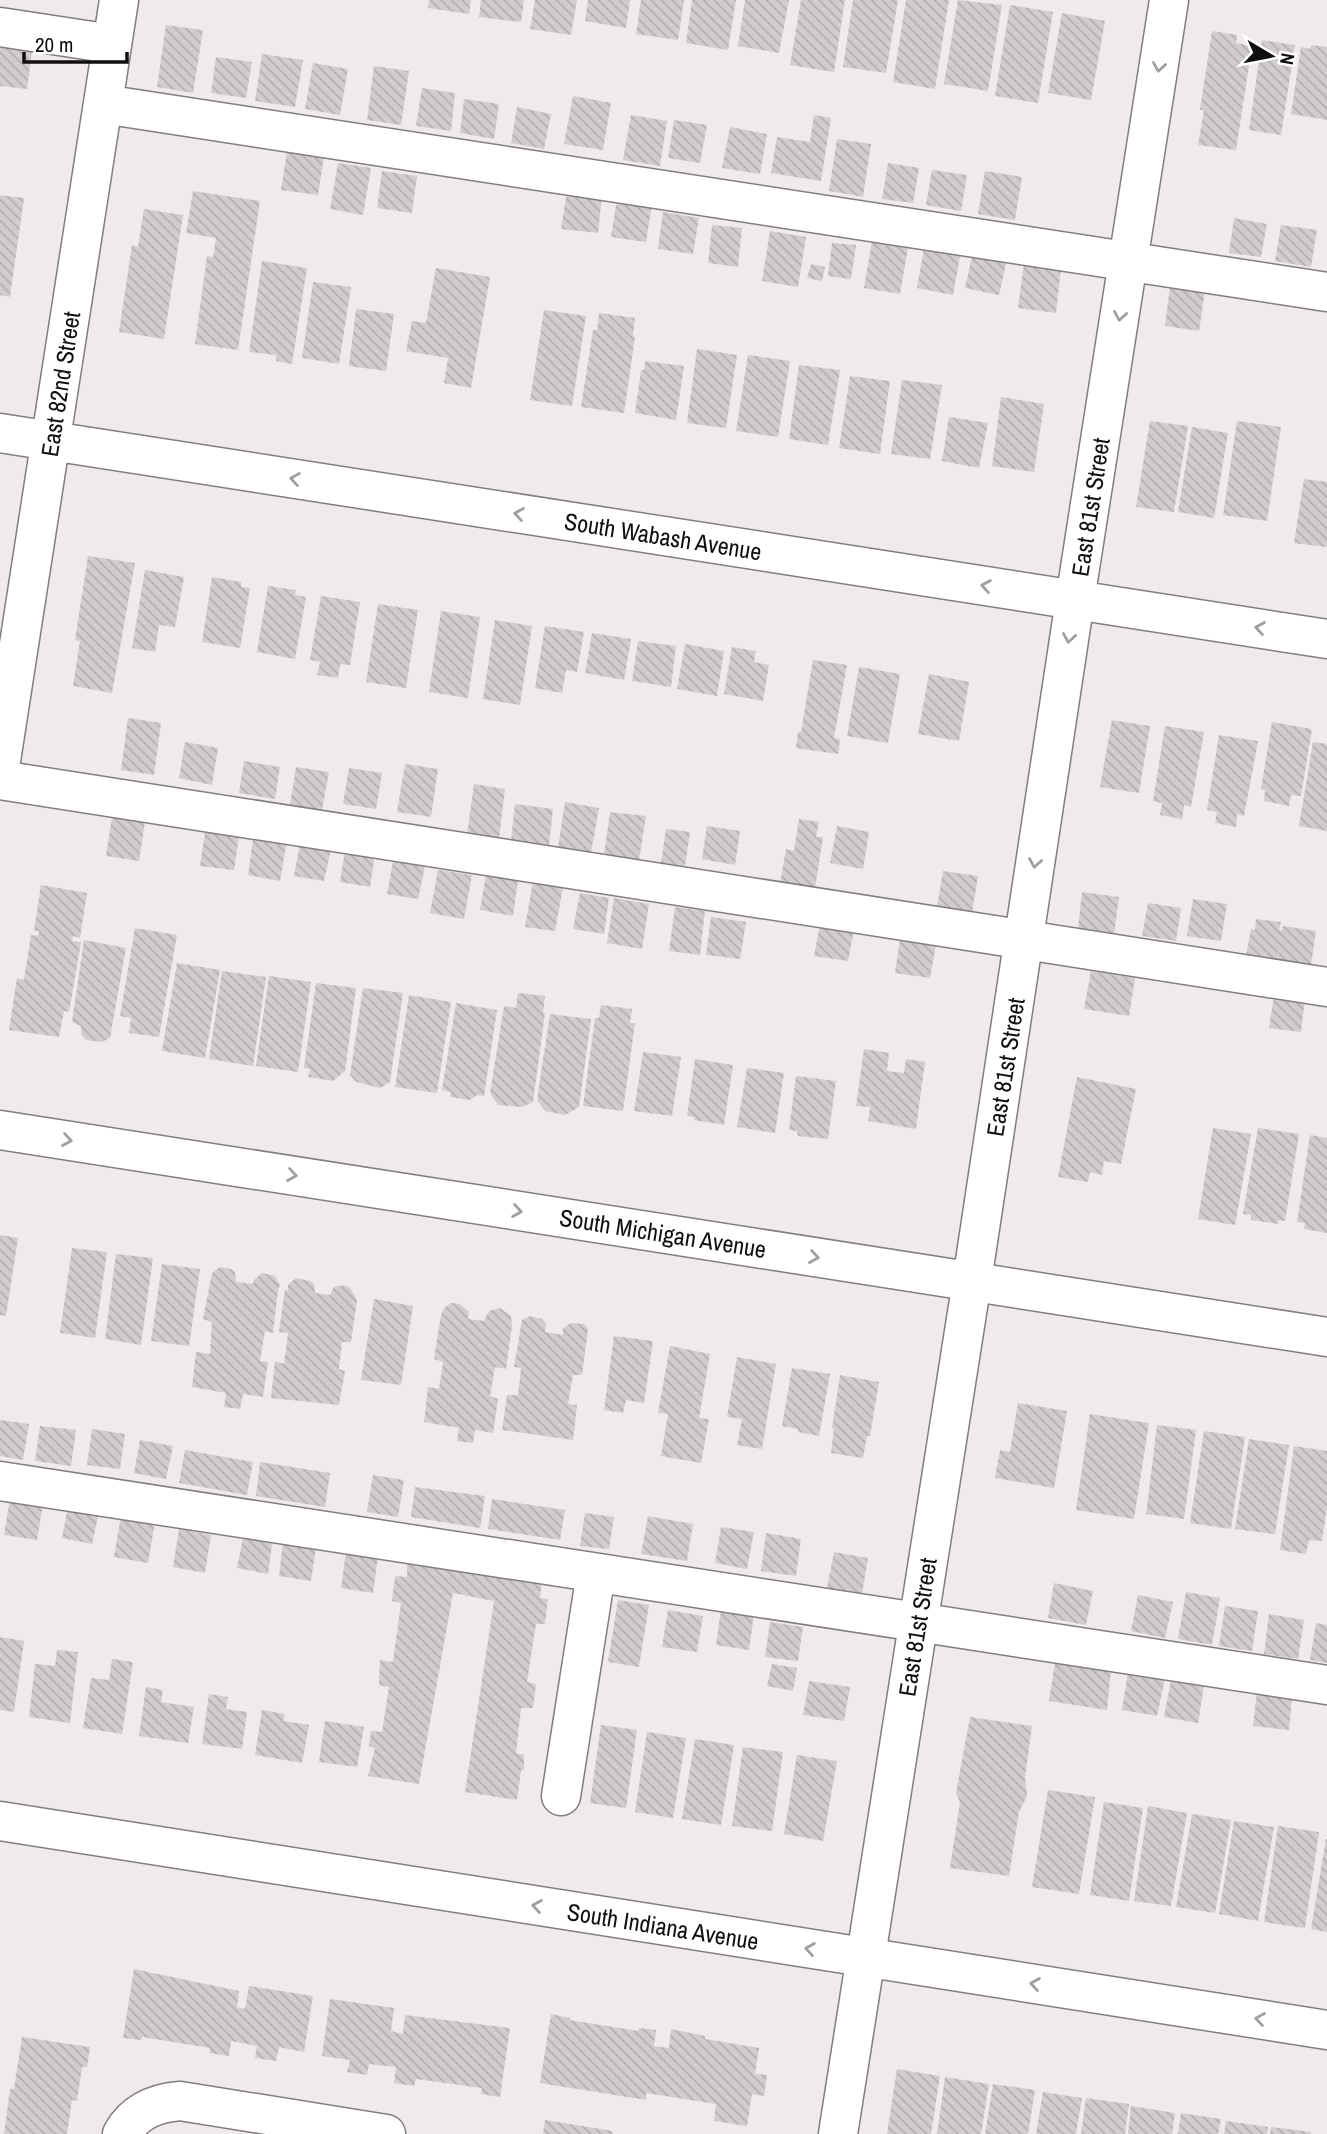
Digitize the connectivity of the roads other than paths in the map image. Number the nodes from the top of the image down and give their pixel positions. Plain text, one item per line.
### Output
1 (119, 0) edge
2 (1169, 0) edge
3 (0, 27) edge
4 (112, 44) junction
5 (103, 104) junction
6 (1129, 261) junction
7 (1327, 292) edge
8 (0, 433) edge
9 (51, 441) junction
10 (1075, 600) junction
11 (1327, 639) edge
12 (0, 767) edge
13 (0, 780) edge
14 (1024, 940) junction
15 (1327, 987) edge
16 (0, 1130) edge
17 (972, 1281) junction
18 (1327, 1336) edge
19 (0, 1481) edge
20 (596, 1573) junction
21 (918, 1622) junction
22 (1327, 1685) edge
23 (561, 1797) dead end
24 (0, 1821) edge
25 (864, 1957) junction
26 (1327, 2030) edge
27 (122, 2134) edge
28 (386, 2134) edge
29 (838, 2134) edge

1 - 4 street, East 82nd Street
2 -> 6 street, East 81st Street
3 - 4 street
4 - 5 street, East 82nd Street
5 - 6 street
5 - 9 street, East 82nd Street
6 - 7 street
6 -> 10 street, East 81st Street
8 - 9 street, South Wabash Avenue
10 -> 9 street, South Wabash Avenue
9 - 12 street, East 82nd Street
11 -> 10 street, South Wabash Avenue
10 -> 14 street, East 81st Street
13 - 14 street
14 - 15 street
14 - 17 street, East 81st Street
16 -> 17 street, South Michigan Avenue
17 - 18 street, South Michigan Avenue
17 - 21 street, East 81st Street
19 - 20 street
20 - 21 street
20 - 23 street
21 - 22 street
21 - 25 street, East 81st Street
25 -> 24 street, South Indiana Avenue
26 -> 25 street, South Indiana Avenue
25 - 29 street, East 81st Street
27 - 28 street

